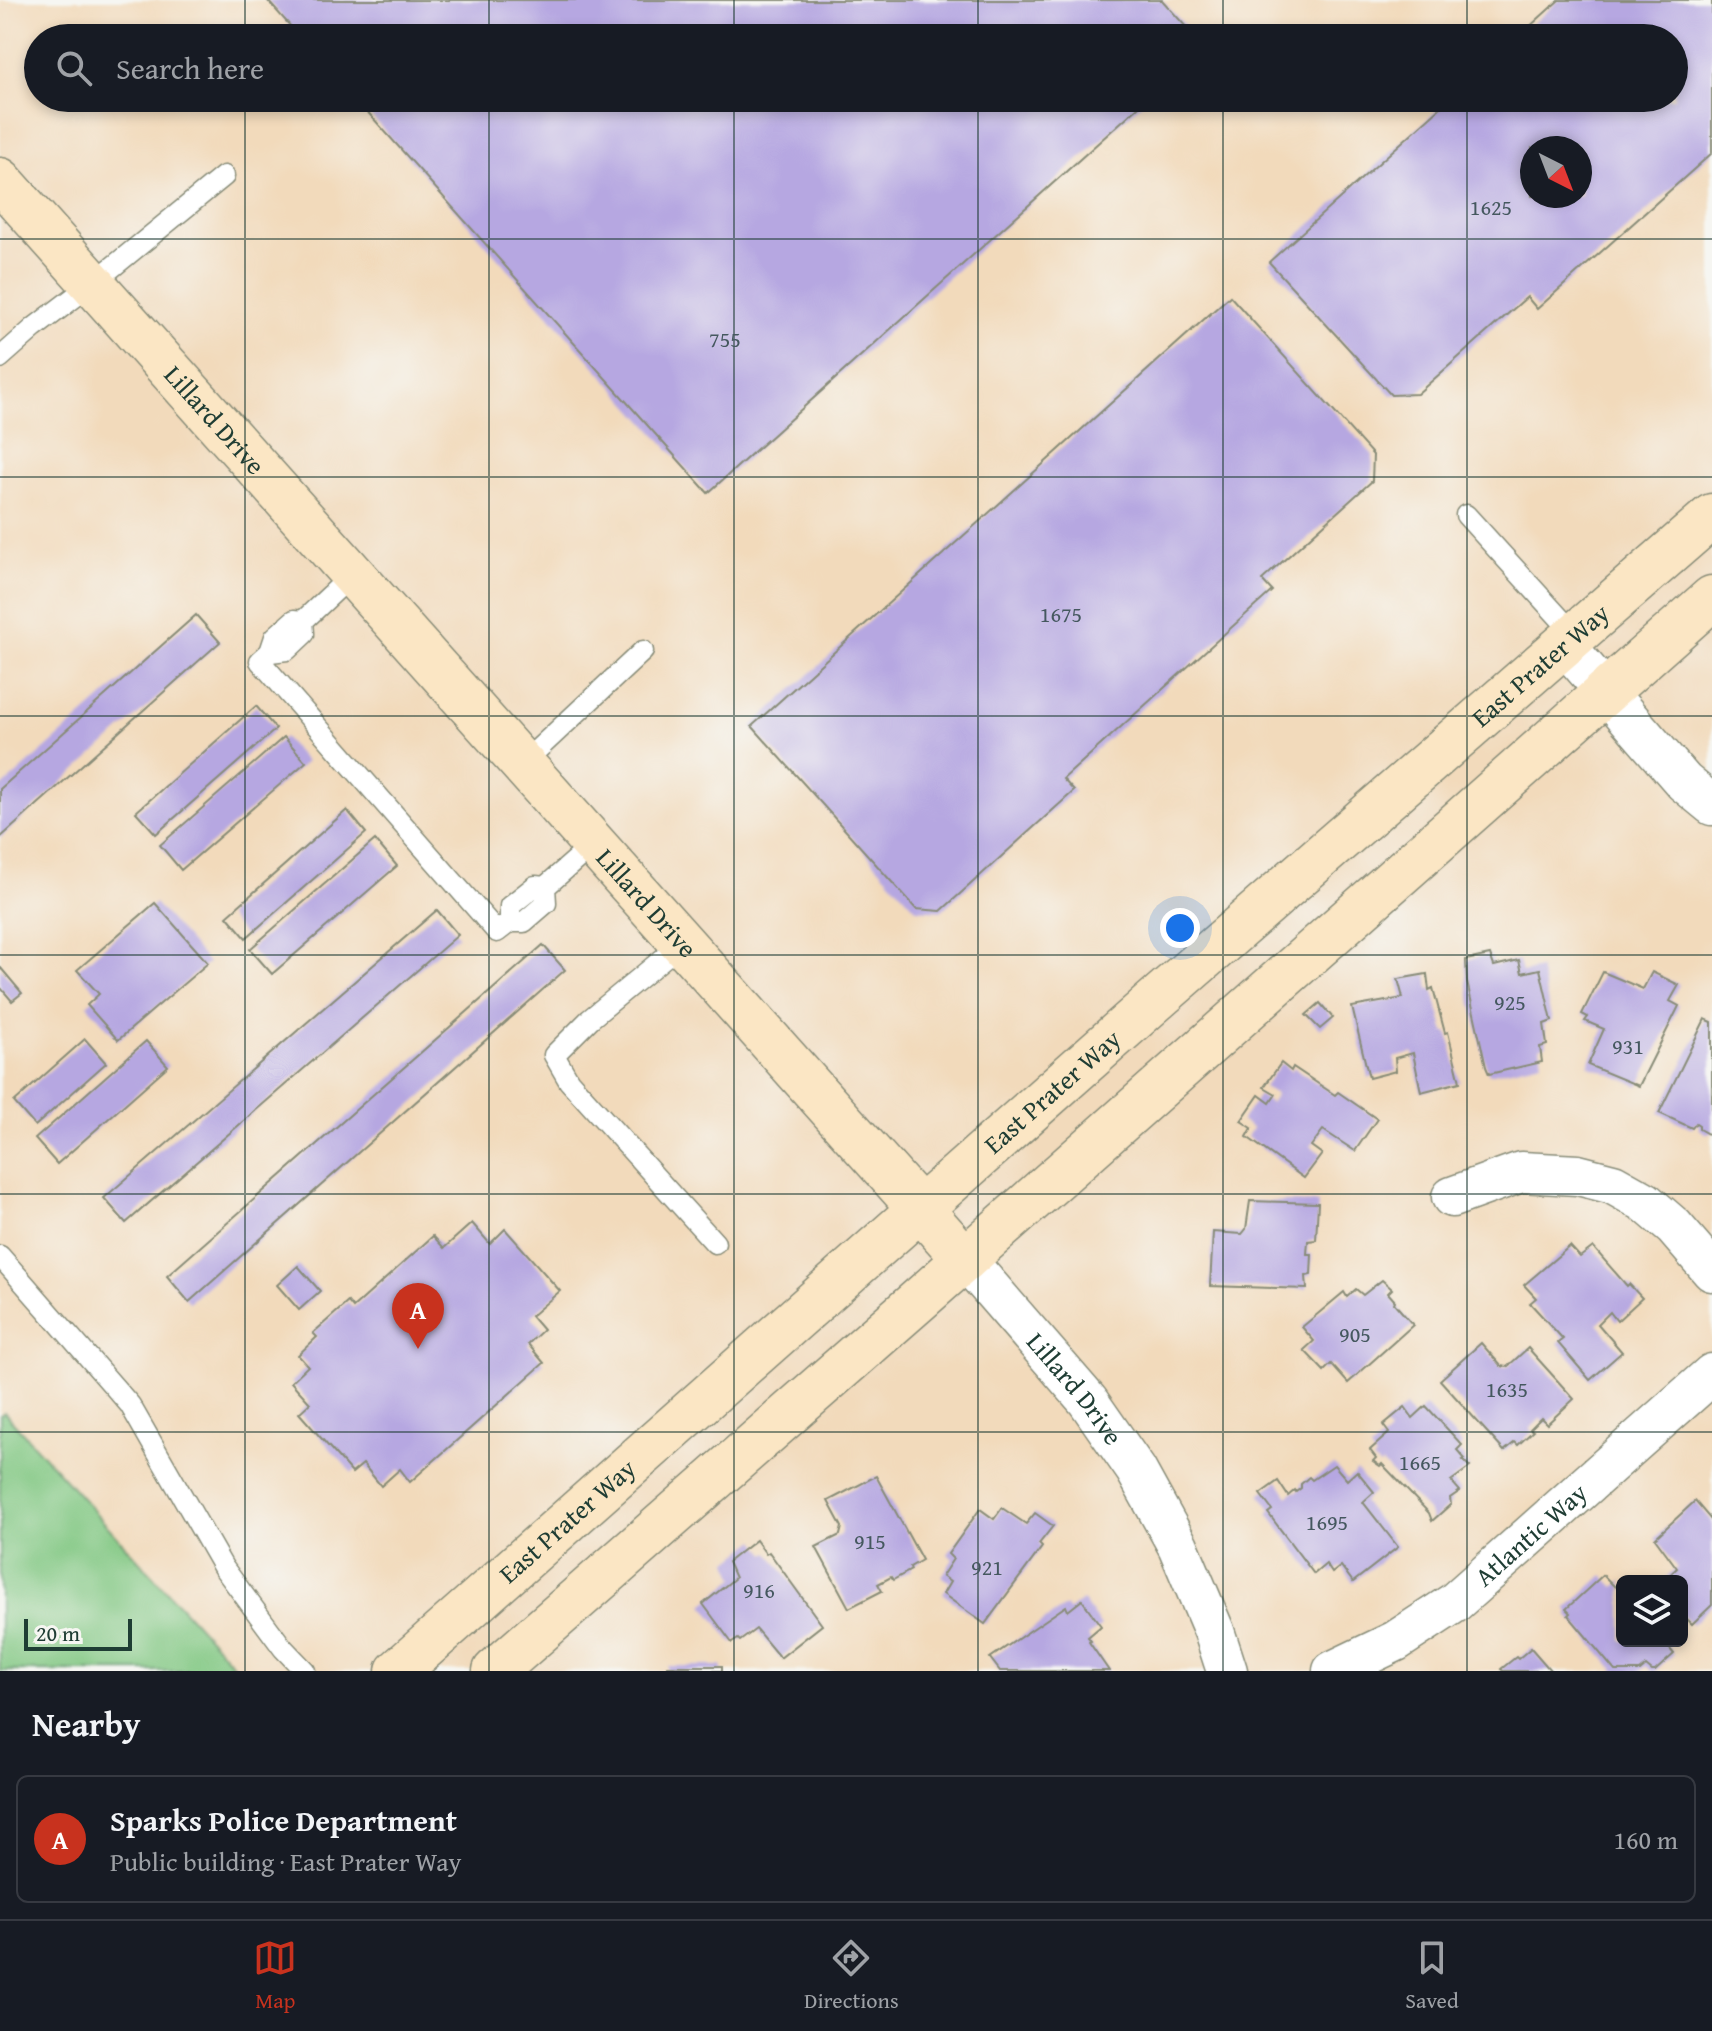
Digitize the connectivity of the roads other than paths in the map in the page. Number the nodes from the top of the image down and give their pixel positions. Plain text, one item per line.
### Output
1 (224, 176) dead end
2 (0, 180) edge
3 (93, 283) junction
4 (0, 358) edge
5 (1466, 515) dead end
6 (1712, 516) edge
7 (353, 574) junction
8 (1712, 598) edge
9 (1571, 640) junction
10 (643, 651) dead end
11 (1606, 691) junction
12 (522, 764) junction
13 (1712, 805) edge
14 (594, 844) junction
15 (682, 943) junction
16 (1452, 1197) dead end
17 (920, 1208) junction
18 (715, 1243) dead end
19 (0, 1256) edge
20 (965, 1259) junction
21 (1712, 1271) edge
22 (1712, 1374) edge
23 (305, 1671) edge
24 (398, 1671) edge
25 (495, 1671) edge
26 (1227, 1671) edge
27 (1333, 1671) edge

1 - 3 lane
2 - 3 main road, Lillard Drive
3 - 4 lane
3 - 7 main road, Lillard Drive
5 - 9 lane
6 - 9 main road, East Prater Way
7 - 12 main road, Lillard Drive
7 - 14 lane
8 - 11 main road
9 - 11 street
9 - 17 main road, East Prater Way
10 - 12 lane
11 - 13 street
11 - 20 main road
12 - 14 main road, Lillard Drive
14 - 15 main road, Lillard Drive
15 - 17 main road, Lillard Drive
15 - 18 lane
16 - 21 street
17 - 20 main road, Lillard Drive
17 - 24 main road, East Prater Way
19 - 23 lane
20 - 25 main road
20 - 26 street, Lillard Drive
22 - 27 street, Atlantic Way

